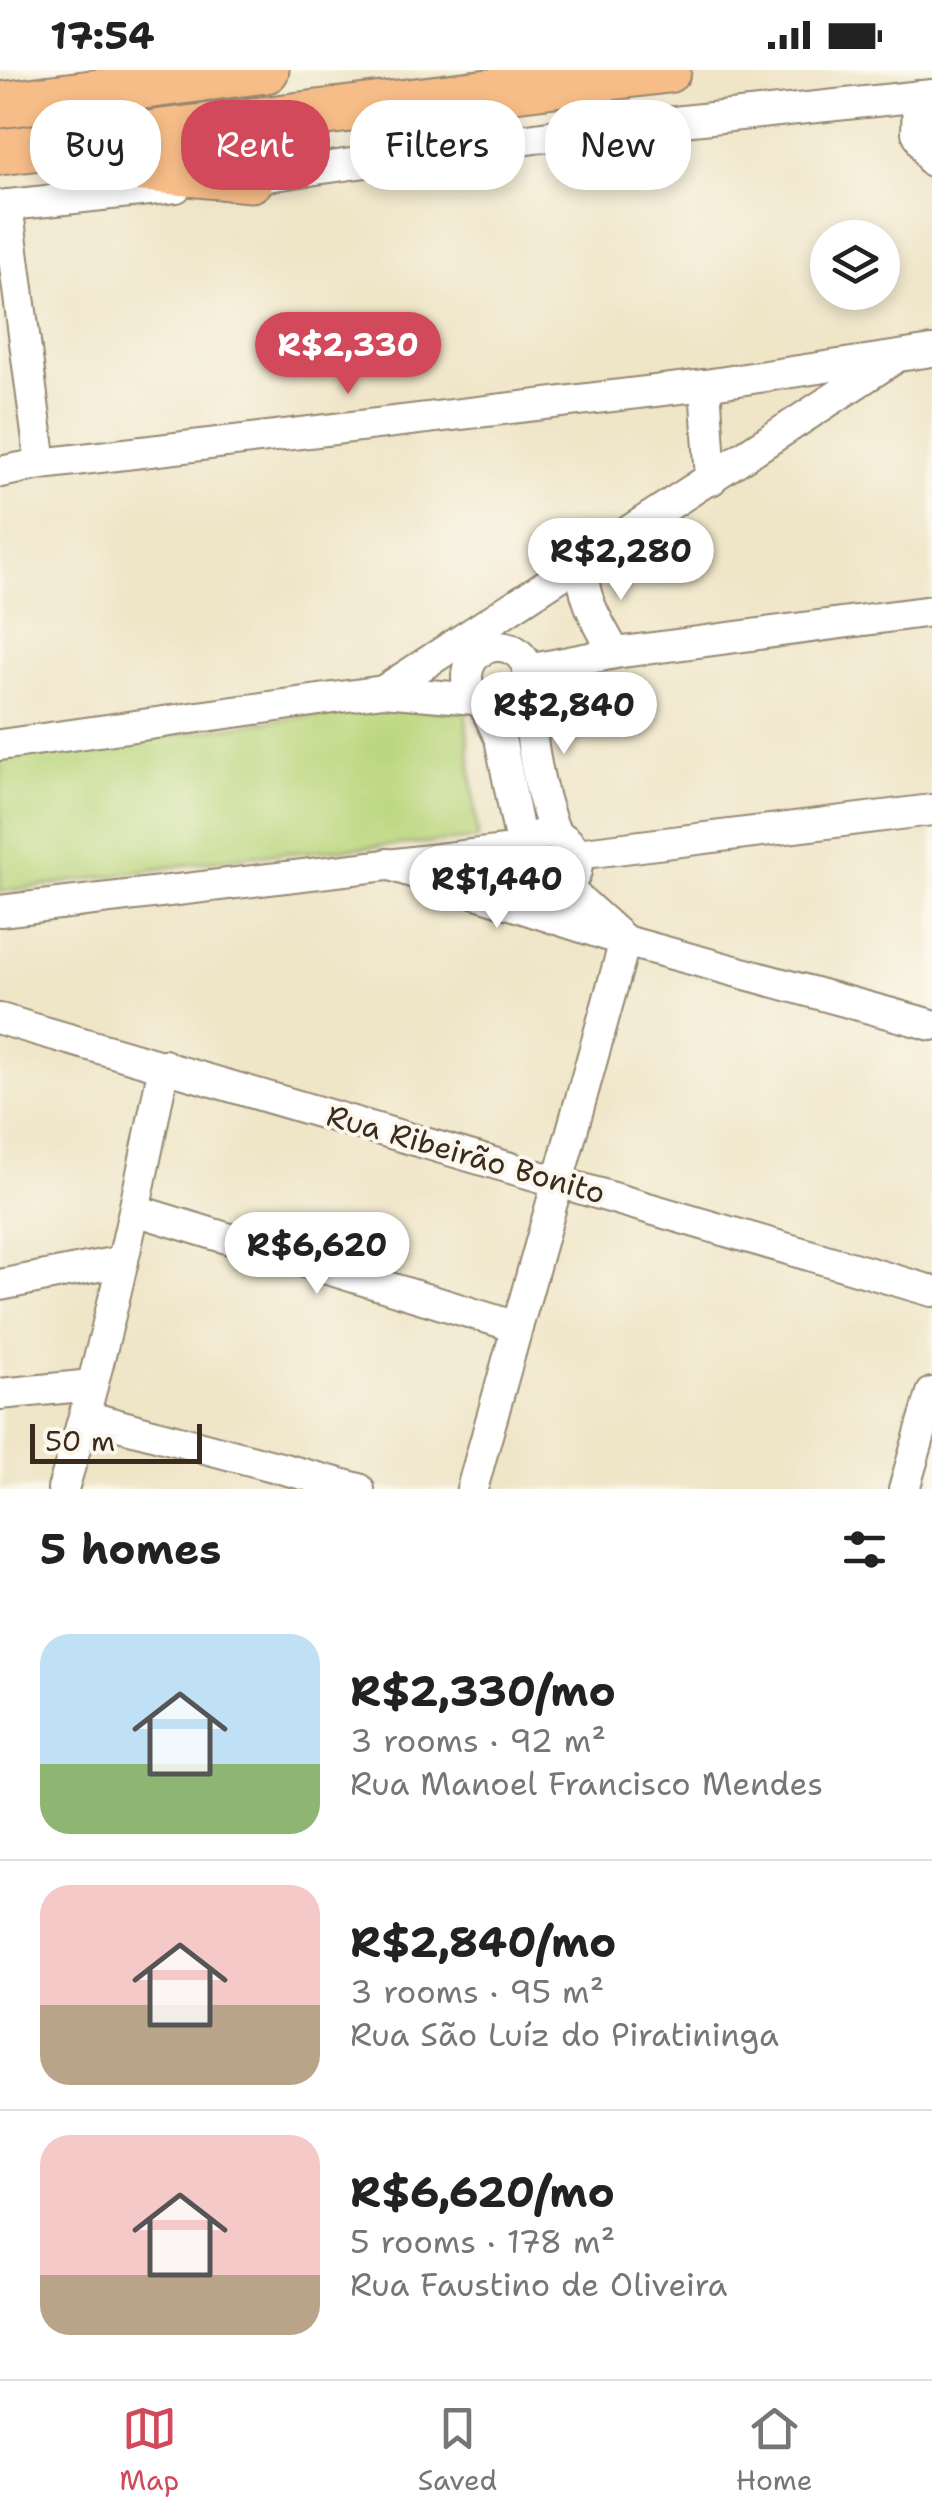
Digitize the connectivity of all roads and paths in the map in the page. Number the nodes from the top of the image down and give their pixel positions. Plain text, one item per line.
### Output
1 (266, 70) edge
2 (668, 70) edge
3 (925, 96) edge
4 (0, 105) edge
5 (0, 154) edge
6 (932, 161) edge
7 (330, 167) edge
8 (181, 171) edge
9 (181, 186) edge
10 (3, 205) edge
11 (932, 351) edge
12 (899, 356) junction
13 (704, 385) junction
14 (41, 464) junction
15 (0, 472) edge
16 (710, 480) junction
17 (582, 564) junction
18 (932, 611) edge
19 (615, 653) junction
20 (528, 680) junction
21 (383, 691) junction
22 (480, 702) junction
23 (0, 745) edge
24 (932, 810) edge
25 (566, 844) junction
26 (522, 849) junction
27 (387, 864) junction
28 (565, 887) junction
29 (0, 911) edge
30 (626, 940) junction
31 (0, 1019) edge
32 (932, 1025) edge
33 (164, 1065) junction
34 (560, 1182) junction
35 (135, 1210) junction
36 (123, 1261) junction
37 (0, 1285) edge
38 (932, 1291) edge
39 (517, 1327) junction
40 (92, 1384) junction
41 (932, 1393) edge
42 (0, 1394) edge
43 (85, 1416) junction
44 (63, 1489) edge
45 (358, 1489) edge
46 (472, 1489) edge
47 (904, 1489) edge

1 - 4 highway
2 - 5 highway
3 - 6 street
3 - 7 street
5 - 8 highway
9 - 10 street
10 - 14 street
11 - 12 street
12 - 13 street
12 - 16 street
13 - 14 street
13 - 16 street
14 - 15 street
16 - 17 street
17 - 19 street
17 - 21 street
18 - 19 street
19 - 20 street
20 - 22 street
20 - 22 street
20 - 25 street
21 - 22 street
21 - 23 street
22 - 26 street
24 - 25 street
25 - 26 street
25 - 28 street
26 - 27 street
26 - 28 street
27 - 29 street
27 - 30 street
28 - 30 street
30 - 32 street
30 - 34 street
31 - 33 street, Rua Ribeirão Bonito
33 - 34 street, Rua Ribeirão Bonito
33 - 35 street
34 - 38 street, Rua Ribeirão Bonito
34 - 39 street
35 - 36 street
35 - 39 street
36 - 37 street
36 - 40 street
39 - 46 street
40 - 42 street
40 - 43 street
41 - 47 street
43 - 44 street
43 - 45 street

